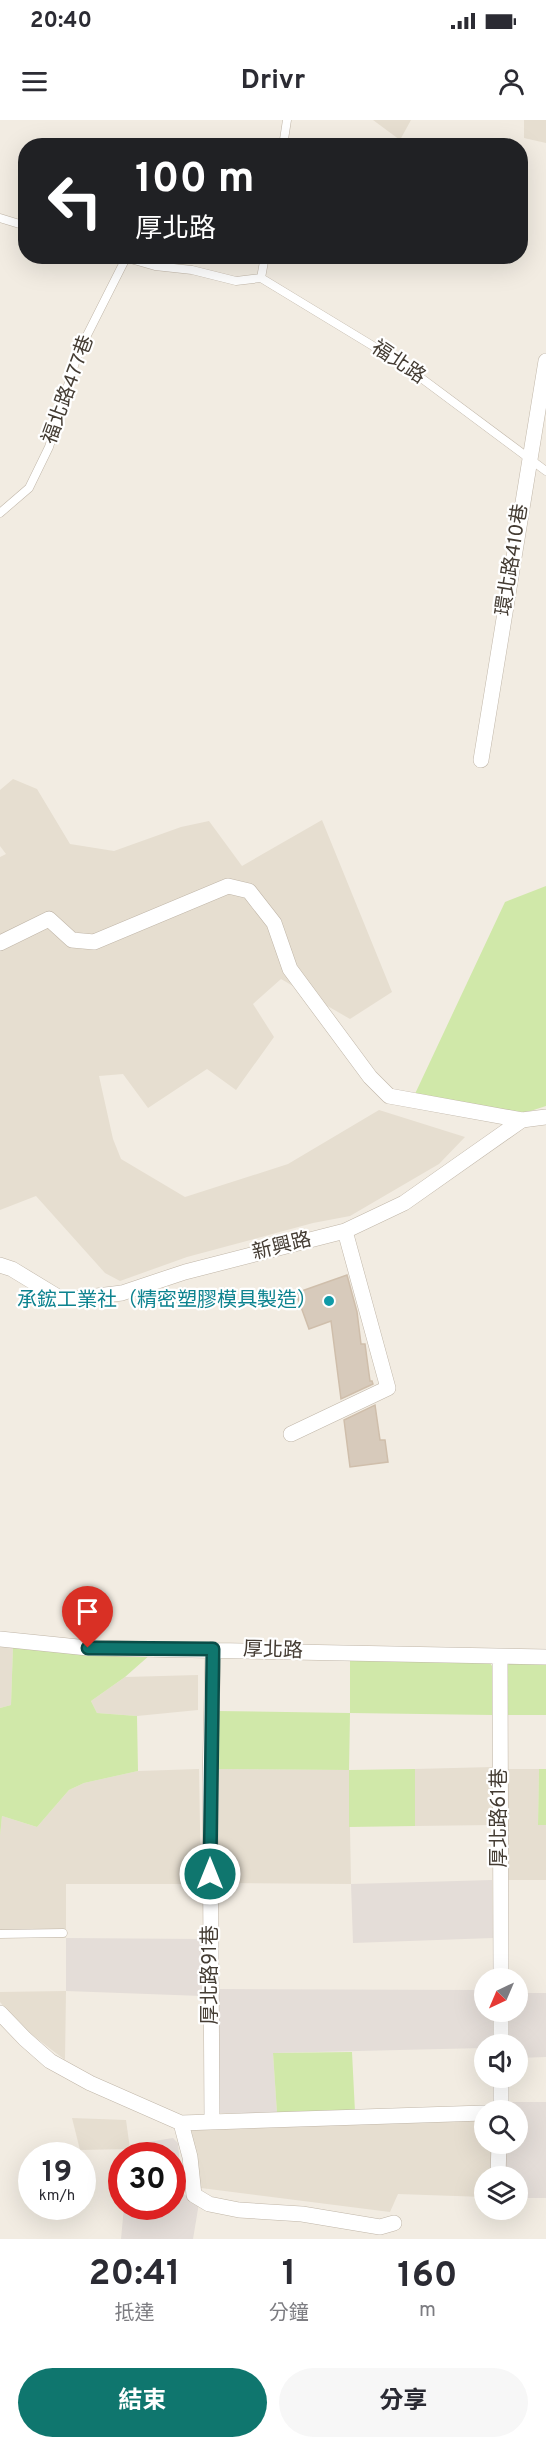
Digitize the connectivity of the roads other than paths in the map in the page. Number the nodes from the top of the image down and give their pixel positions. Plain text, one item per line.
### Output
1 (287, 120) edge
2 (284, 138) edge
3 (0, 218) edge
4 (18, 224) edge
5 (120, 264) edge
6 (148, 264) edge
7 (264, 264) edge
8 (261, 278) junction
9 (546, 361) edge
10 (530, 460) junction
11 (546, 471) edge
12 (0, 513) edge
13 (481, 760) dead end
14 (0, 943) edge
15 (546, 1117) edge
16 (522, 1120) junction
17 (345, 1231) junction
18 (0, 1265) edge
19 (291, 1434) dead end
20 (0, 1639) edge
21 (213, 1649) junction
22 (546, 1657) edge
23 (500, 1658) junction
24 (63, 1933) dead end
25 (0, 1934) edge
26 (501, 1968) edge
27 (0, 2013) edge
28 (474, 2113) edge
29 (212, 2121) junction
30 (181, 2123) junction
31 (394, 2223) dead end

1 - 2 lane
3 - 4 lane
5 - 12 lane, 福北路477巷
6 - 8 lane, 福北路477巷
7 - 8 lane
8 - 10 lane, 福北路
9 - 10 street, 環北路410巷
10 - 11 lane, 福北路
10 - 13 street, 環北路410巷
14 - 16 street
15 - 16 street, 新興路
16 - 17 street, 新興路
17 - 18 street, 新興路
17 - 19 street
20 - 21 street, 厚北路
21 - 23 street, 厚北路
21 - 29 street, 厚北路91巷
22 - 23 street, 厚北路
23 - 26 street, 厚北路61巷
24 - 25 lane
27 - 30 street
28 - 29 street
29 - 30 street
30 - 31 street

